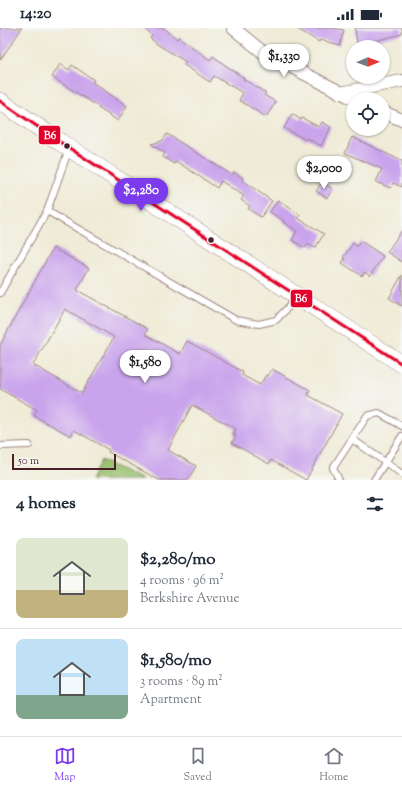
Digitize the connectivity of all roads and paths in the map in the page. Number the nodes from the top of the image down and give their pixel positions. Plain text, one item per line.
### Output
1 (233, 28) edge
2 (402, 81) edge
3 (340, 93) junction
4 (346, 96) edge
5 (0, 101) edge
6 (390, 115) edge
7 (402, 120) edge
8 (69, 148) junction
9 (47, 211) junction
10 (0, 293) edge
11 (298, 297) junction
12 (402, 364) edge
13 (402, 426) edge
14 (402, 436) edge
15 (352, 439) junction
16 (0, 446) edge
17 (29, 446) dead end
18 (386, 462) junction
19 (402, 474) edge
20 (339, 480) edge
21 (374, 480) edge

1 - 3 street
2 - 3 street
3 - 4 street
5 - 8 main road
6 - 7 street
8 - 9 lane
8 - 11 main road
9 - 10 lane
9 - 11 lane
11 - 12 main road
13 - 15 lane
14 - 18 lane
15 - 18 lane
15 - 20 lane
16 - 17 lane
18 - 19 lane
18 - 21 lane

